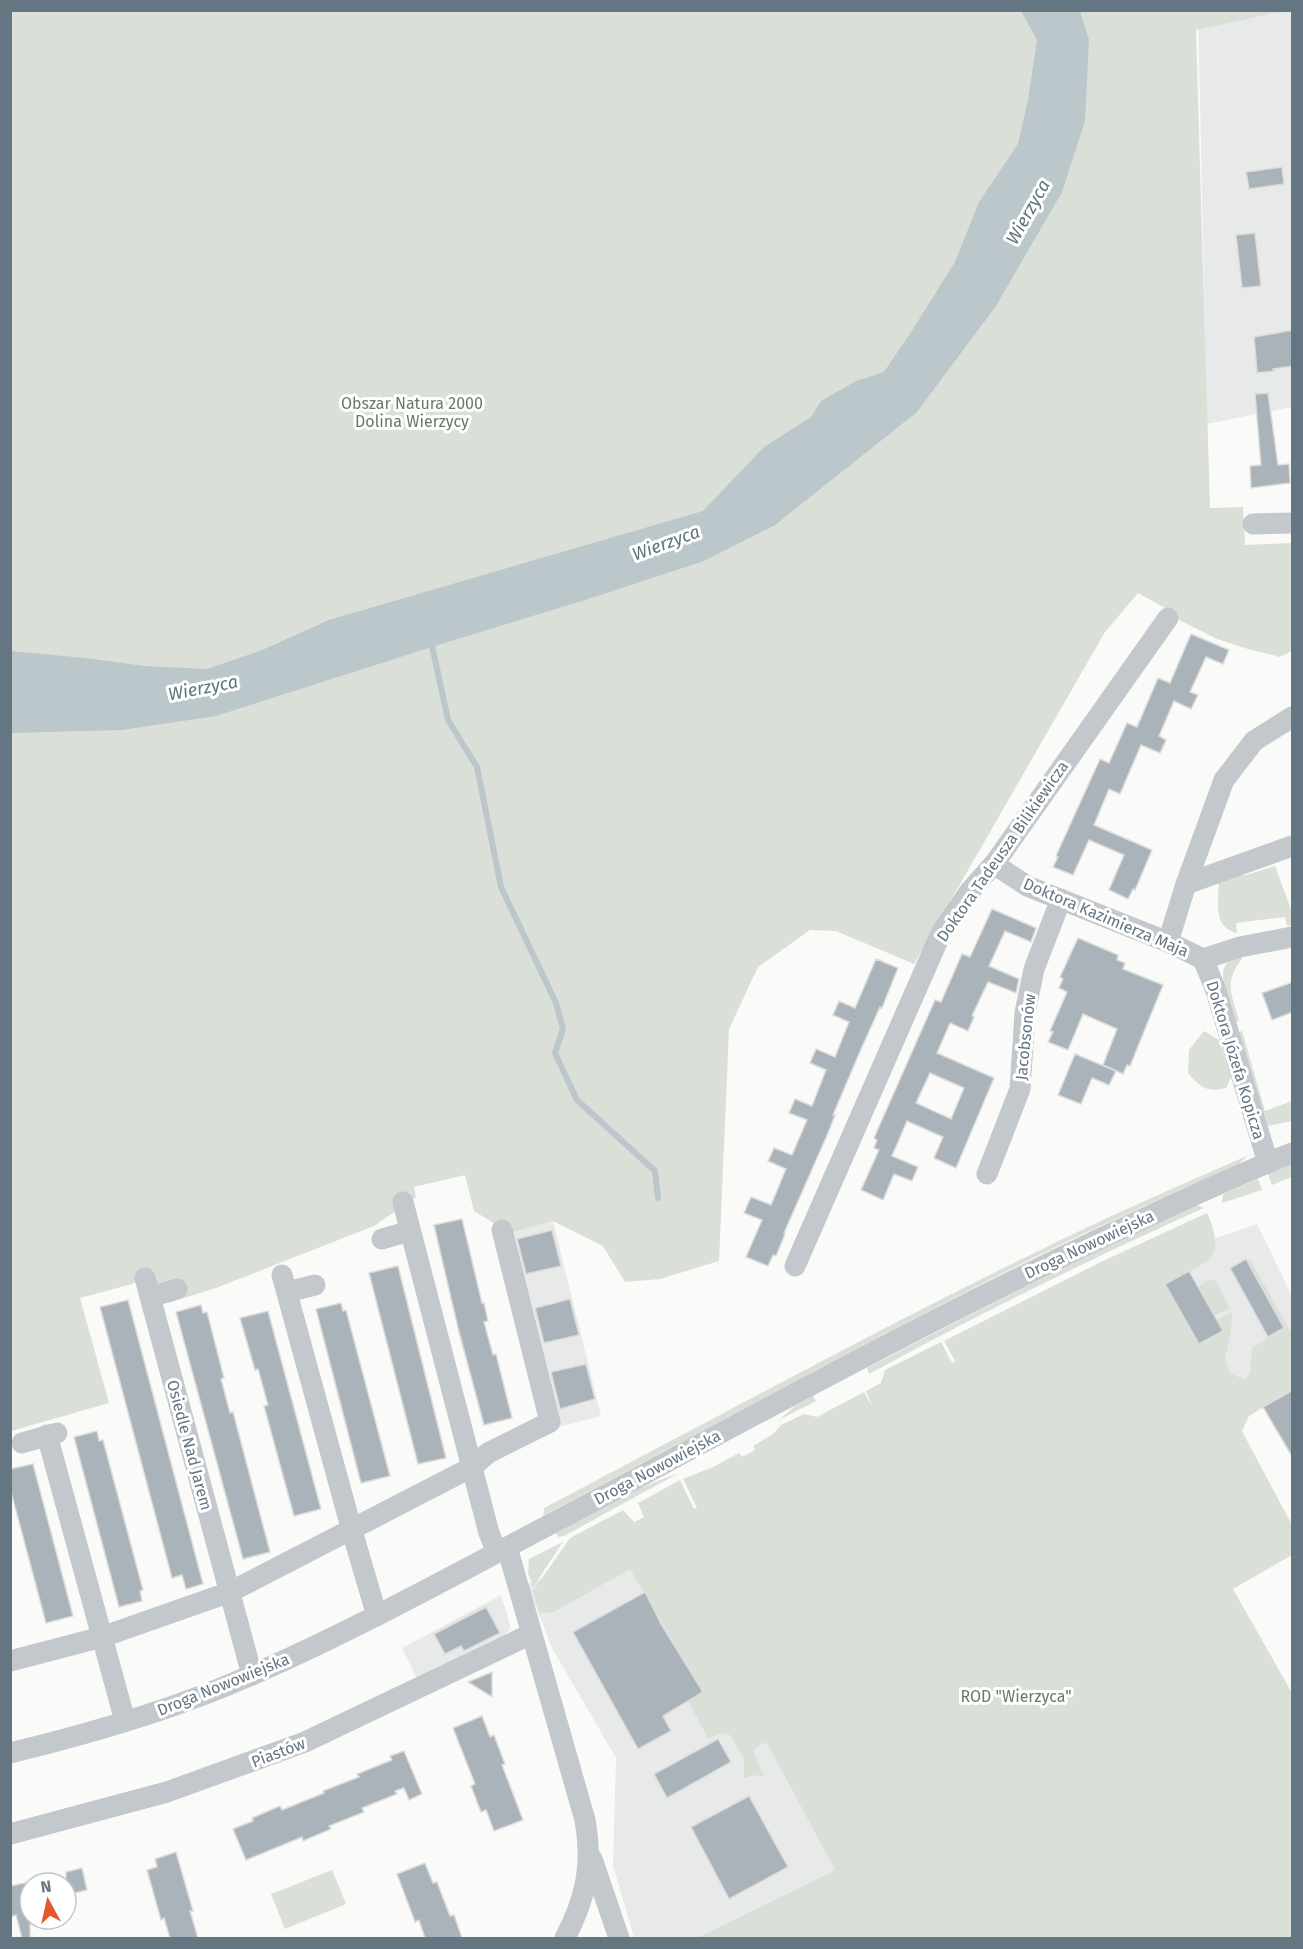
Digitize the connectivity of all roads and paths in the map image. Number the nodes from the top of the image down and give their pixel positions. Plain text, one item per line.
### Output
1 (1293, 523) edge
2 (1253, 524) dead end
3 (1168, 618) dead end
4 (1293, 717) edge
5 (1293, 846) edge
6 (994, 864) junction
7 (1186, 884) junction
8 (1061, 899) junction
9 (1293, 937) edge
10 (1168, 942) junction
11 (1203, 958) junction
12 (1293, 1153) edge
13 (1268, 1162) junction
14 (987, 1174) dead end
15 (403, 1202) dead end
16 (502, 1230) dead end
17 (410, 1231) junction
18 (382, 1239) dead end
19 (795, 1266) dead end
20 (315, 1285) dead end
21 (177, 1289) dead end
22 (22, 1443) dead end
23 (472, 1467) junction
24 (352, 1531) junction
25 (502, 1550) junction
26 (230, 1592) junction
27 (376, 1616) junction
28 (531, 1634) junction
29 (102, 1637) junction
30 (10, 1661) edge
31 (252, 1675) junction
32 (125, 1721) junction
33 (10, 1754) edge
34 (10, 1834) edge
35 (589, 1853) junction
36 (565, 1938) edge
37 (619, 1938) edge

1 - 2 street
3 - 6 street, Doktora Tadeusza Bilikiewicza
4 - 7 street
5 - 7 street
6 - 8 street, Doktora Kazimierza Maja
6 - 19 street, Doktora Tadeusza Bilikiewicza
7 - 10 street
8 - 10 street, Doktora Kazimierza Maja
8 - 14 street, Jacobsonów
9 - 11 street, Doktora Kazimierza Maja
10 - 11 street, Doktora Kazimierza Maja
11 - 13 street, Doktora Józefa Kopicza
12 - 13 street, Droga Nowowiejska
13 - 25 street, Droga Nowowiejska
15 - 17 street
16 - 23 street
17 - 18 street
17 - 23 street
20 - 24 street
21 - 26 street, Osiedle Nad Jarem
22 - 29 street
23 - 24 street
23 - 25 street
24 - 26 street
24 - 27 street
25 - 27 street, Droga Nowowiejska
25 - 28 street
26 - 29 street
26 - 31 street, Osiedle Nad Jarem
27 - 31 street, Droga Nowowiejska
28 - 34 street, Piastów
28 - 35 street
29 - 30 street
29 - 32 street
31 - 32 street, Droga Nowowiejska
32 - 33 street, Droga Nowowiejska
35 - 36 street
35 - 37 street

